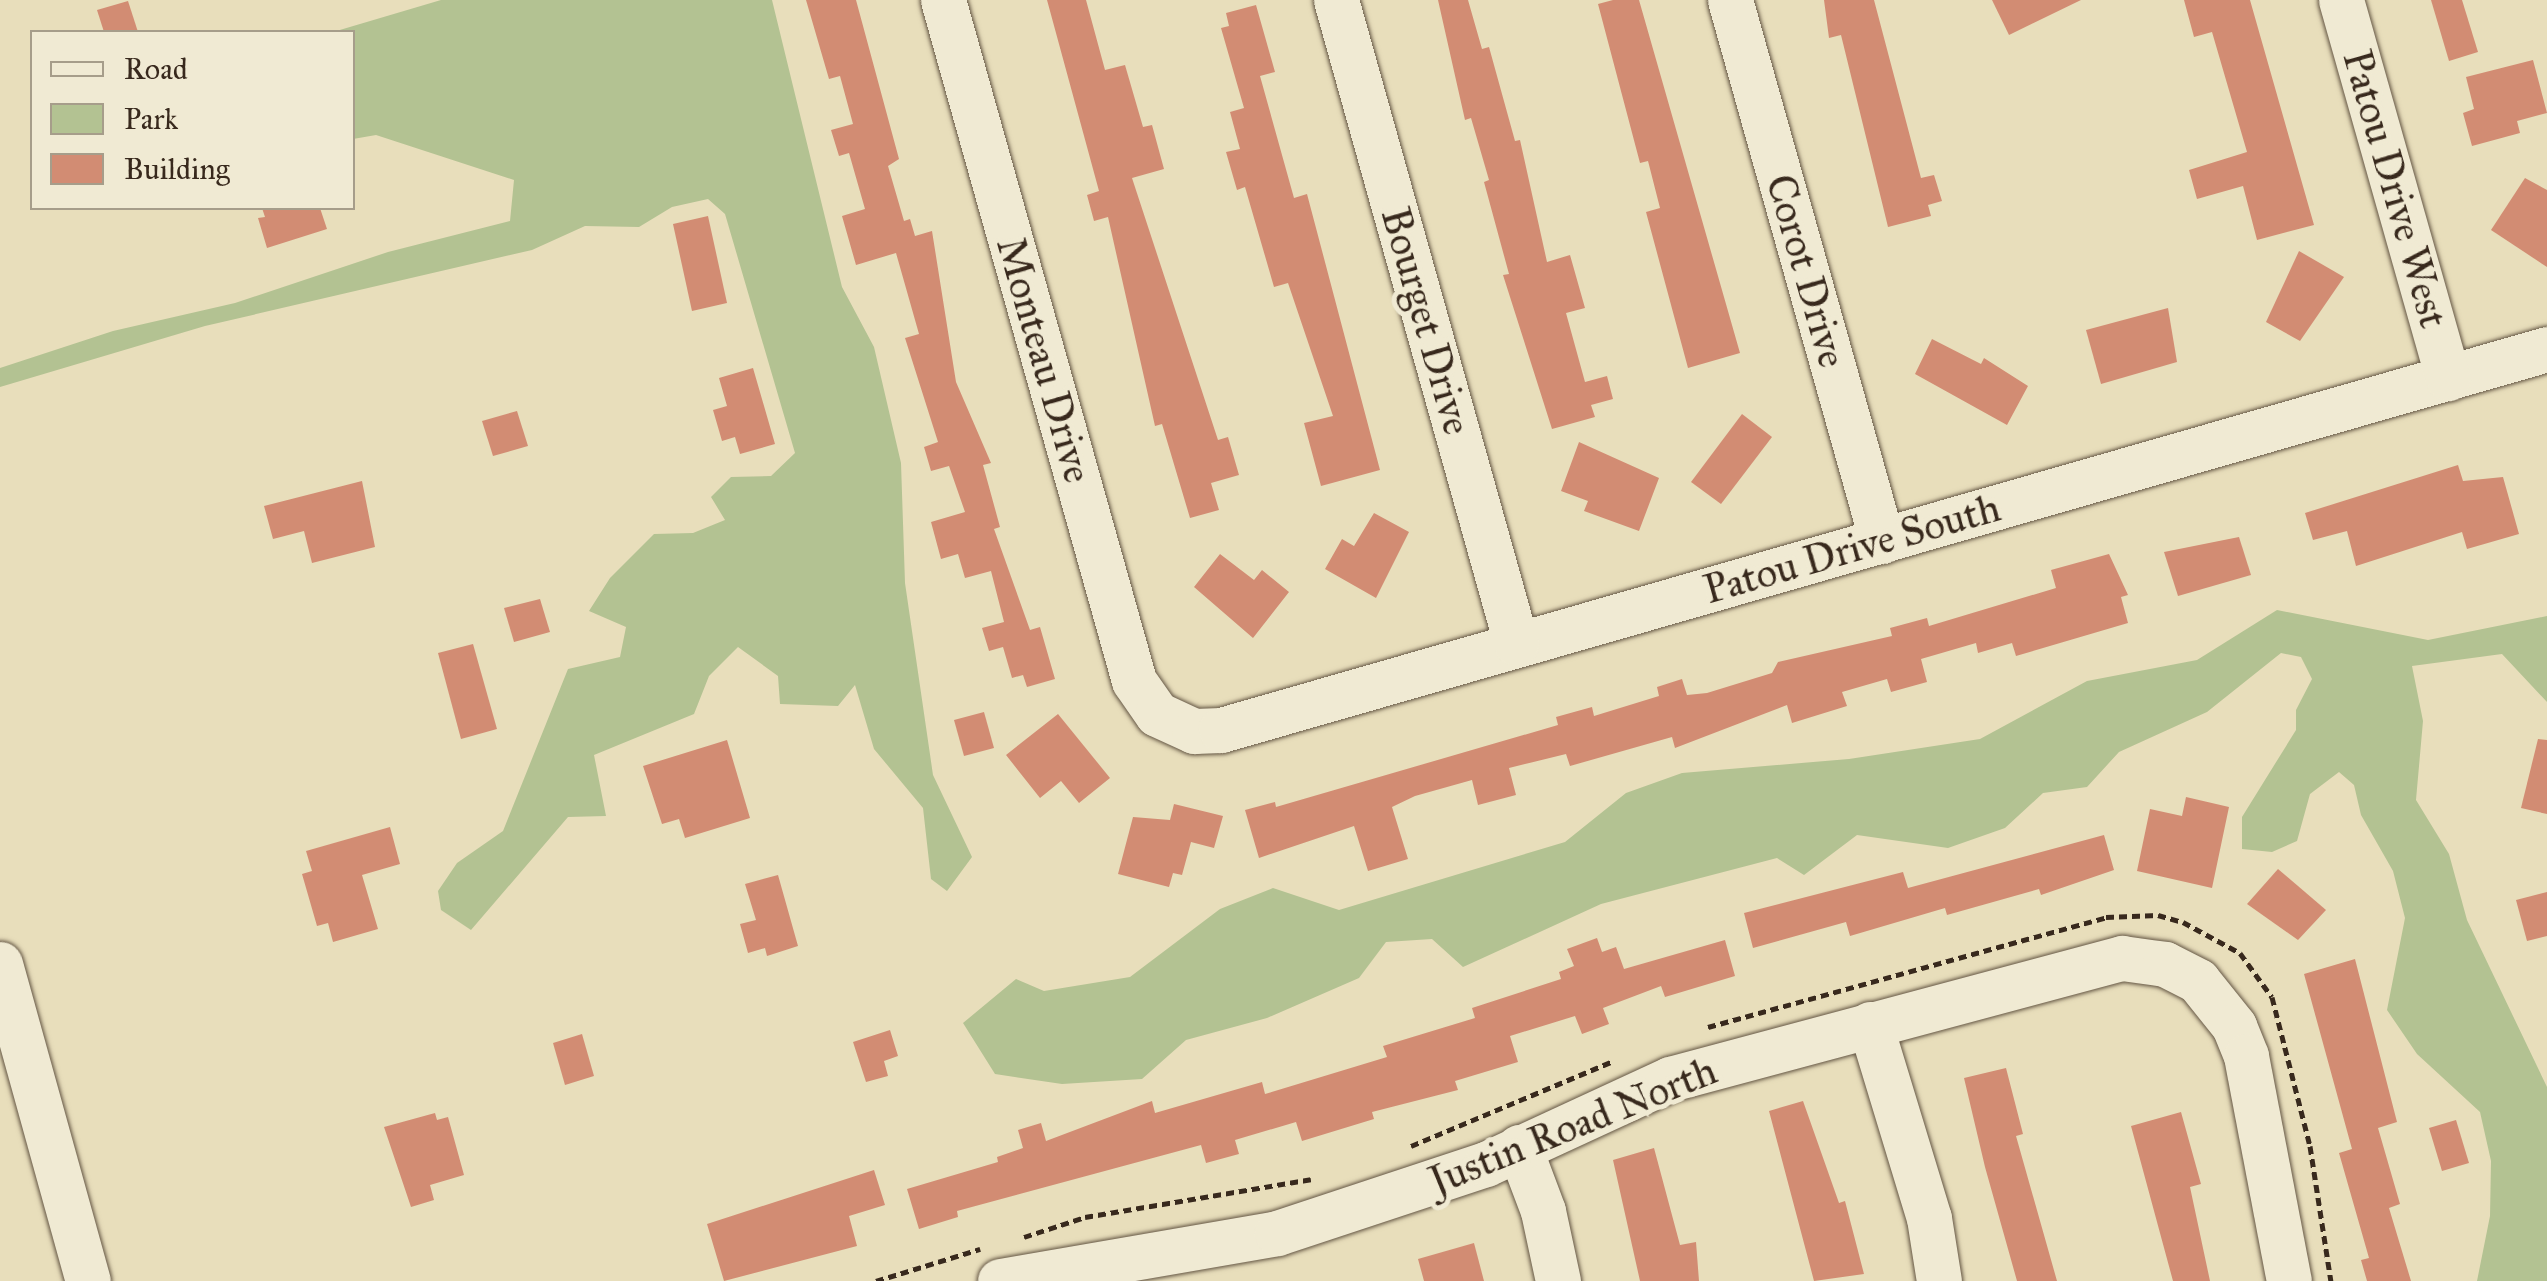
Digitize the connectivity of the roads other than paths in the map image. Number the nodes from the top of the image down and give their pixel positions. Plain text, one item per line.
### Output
1 (943, 0) edge
2 (1336, 0) edge
3 (1730, 0) edge
4 (2341, 0) edge
5 (2547, 349) edge
6 (2448, 378) junction
7 (1882, 541) junction
8 (1516, 643) junction
9 (1157, 714) joint
10 (0, 964) edge
11 (1870, 1024) junction
12 (1519, 1147) junction
13 (88, 1281) edge
14 (1000, 1281) edge
15 (1558, 1281) edge
16 (1939, 1281) edge
17 (2289, 1281) edge

1 - 9 street, Monteau Drive
2 - 8 street, Bourget Drive
3 - 7 street, Corot Drive
4 - 6 street, Patou Drive West
5 - 6 street, Patou Drive South
6 - 7 street, Patou Drive South
7 - 8 street, Patou Drive South
8 - 9 street, Patou Drive South
10 - 13 street
11 - 12 street, Justin Road North
11 - 16 street
11 - 17 street, Justin Road North
12 - 14 street, Justin Road North
12 - 15 street

